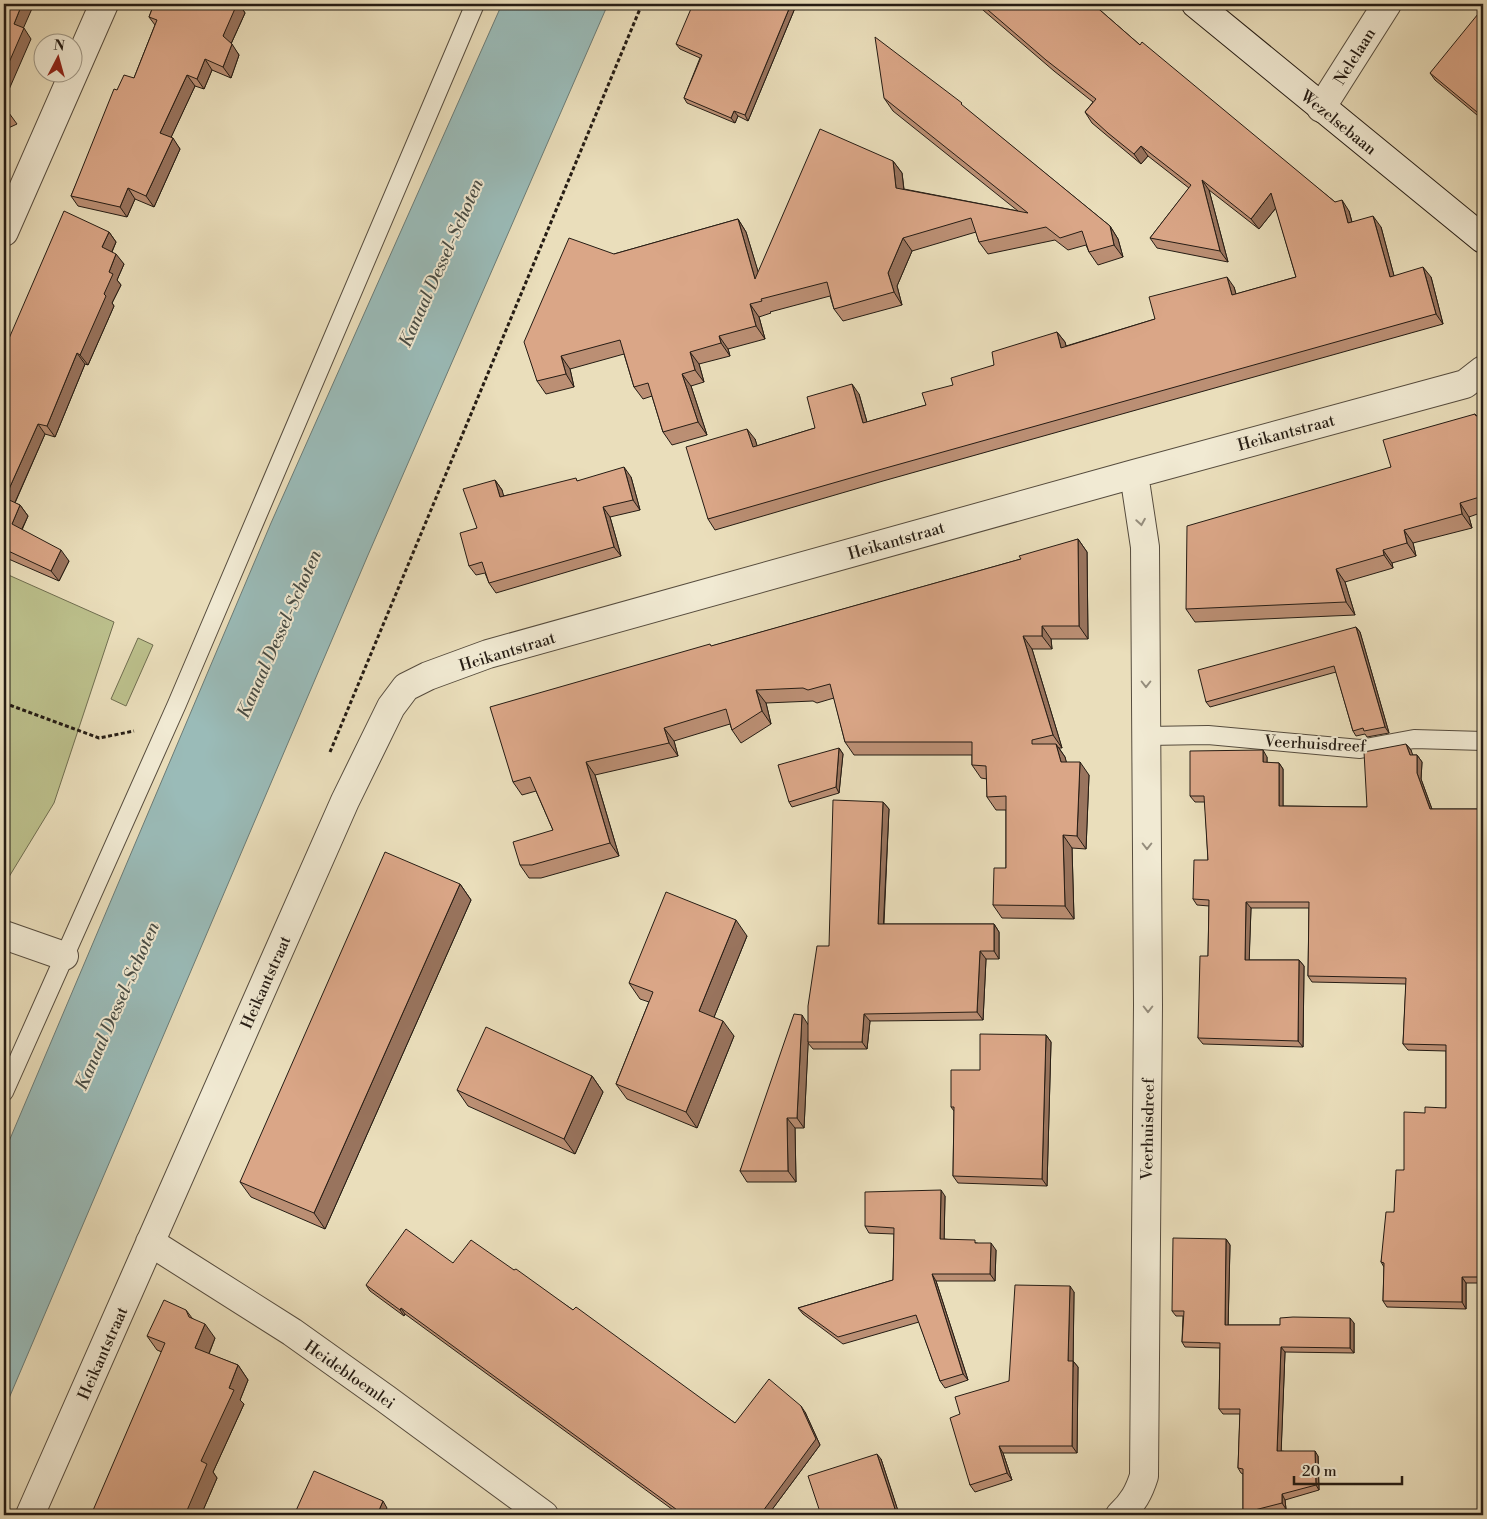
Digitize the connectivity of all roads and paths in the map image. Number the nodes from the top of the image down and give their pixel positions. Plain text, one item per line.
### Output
1 (104, 4) edge
2 (474, 4) edge
3 (642, 4) edge
4 (1196, 4) edge
5 (1387, 4) edge
6 (1321, 108) junction
7 (4, 232) edge
8 (1483, 239) edge
9 (1483, 370) edge
10 (1134, 474) junction
11 (4, 703) edge
12 (177, 704) junction
13 (1147, 736) junction
14 (1483, 742) edge
15 (327, 759) dead end
16 (4, 935) edge
17 (64, 956) junction
18 (4, 1092) edge
19 (150, 1242) junction
20 (30, 1515) edge
21 (544, 1515) edge
22 (1120, 1515) edge

1 - 7 street
2 - 12 lane
3 - 15 path
4 - 6 street, Wezelsebaan
5 - 6 street, Nelelaan
6 - 8 street, Wezelsebaan
9 - 10 street, Heikantstraat
10 -> 13 street, Veerhuisdreef
10 - 19 street, Heikantstraat
11 - 12 path
12 - 17 lane
13 - 14 lane, Veerhuisdreef
13 -> 22 street, Veerhuisdreef
16 - 17 street
17 - 18 lane
19 - 20 street, Heikantstraat
19 - 21 street, Heidebloemlei

